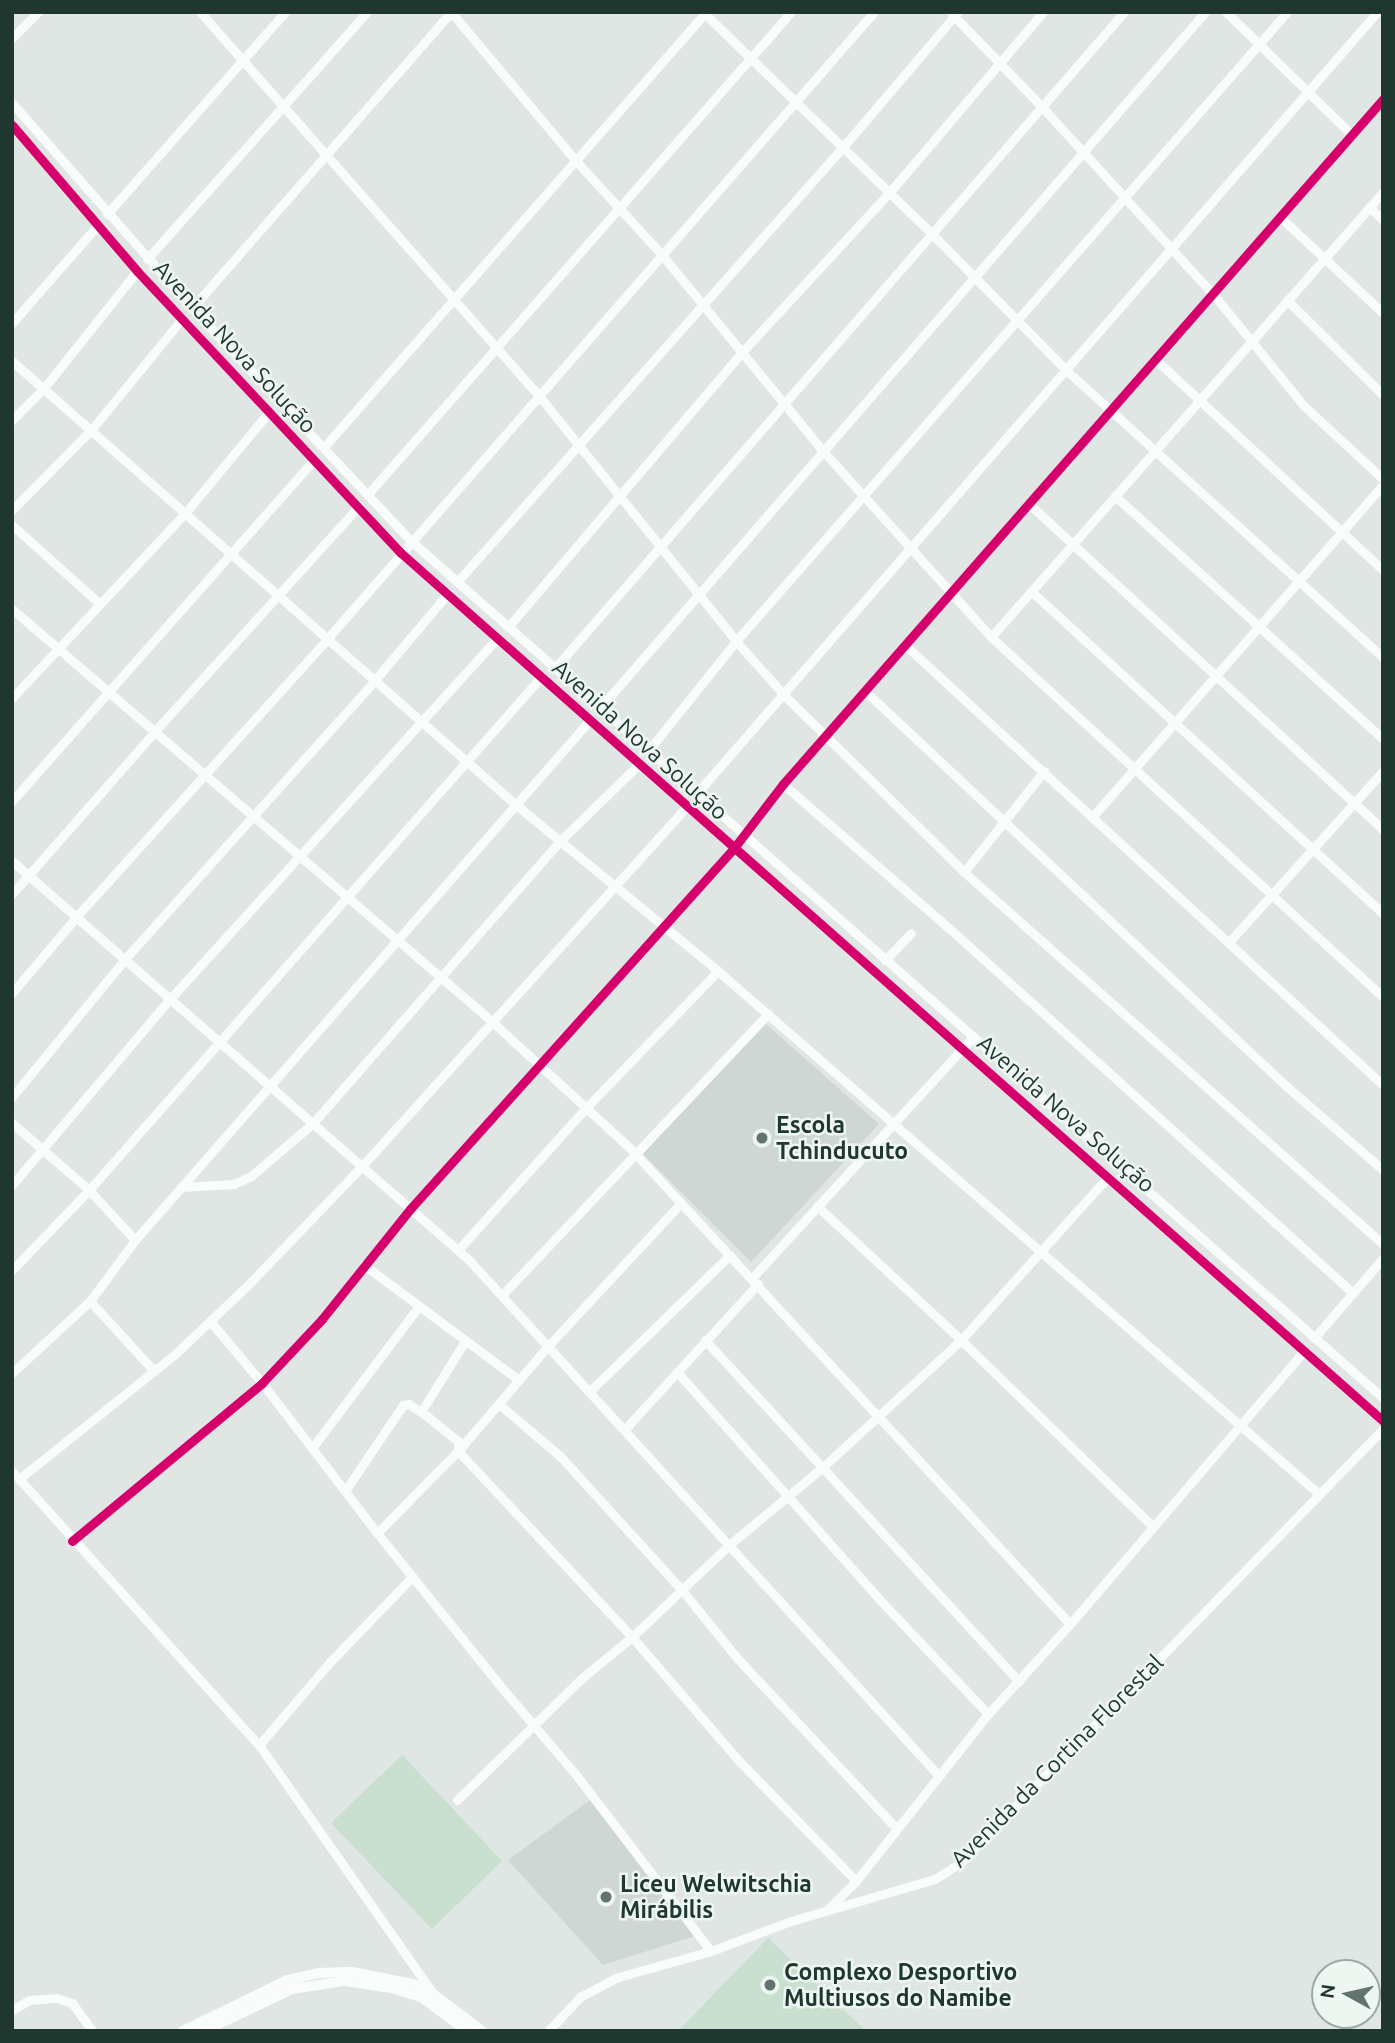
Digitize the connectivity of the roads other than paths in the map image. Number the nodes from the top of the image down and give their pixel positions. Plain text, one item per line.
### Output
1 (38, 12) edge
2 (200, 12) edge
3 (285, 12) edge
4 (367, 12) edge
5 (451, 12) edge
6 (791, 12) edge
7 (874, 12) edge
8 (1043, 12) edge
9 (1124, 12) edge
10 (1205, 12) edge
11 (1226, 12) edge
12 (1287, 12) edge
13 (1377, 12) edge
14 (705, 13) edge
15 (954, 14) edge
16 (12, 38) edge
17 (1258, 45) junction
18 (750, 60) junction
19 (242, 61) junction
20 (999, 62) junction
21 (1306, 94) junction
22 (1383, 99) edge
23 (12, 103) edge
24 (795, 104) junction
25 (283, 107) junction
26 (1042, 107) junction
27 (12, 125) edge
28 (1352, 135) junction
29 (842, 147) junction
30 (1083, 152) junction
31 (326, 155) junction
32 (576, 161) junction
33 (889, 192) junction
34 (1383, 192) edge
35 (1124, 198) junction
36 (1369, 207) junction
37 (621, 209) junction
38 (107, 214) junction
39 (1280, 217) junction
40 (1383, 220) edge
41 (97, 226) junction
42 (932, 234) junction
43 (1170, 250) junction
44 (662, 255) junction
45 (1324, 258) junction
46 (147, 259) junction
47 (137, 271) junction
48 (974, 277) junction
49 (1213, 294) junction
50 (455, 300) junction
51 (1287, 300) junction
52 (701, 302) junction
53 (192, 308) junction
54 (1383, 313) edge
55 (181, 320) junction
56 (1016, 322) junction
57 (12, 323) edge
58 (1252, 341) junction
59 (497, 350) junction
60 (743, 351) junction
61 (1155, 359) junction
62 (12, 361) edge
63 (1066, 370) junction
64 (44, 388) junction
65 (1383, 395) edge
66 (540, 397) junction
67 (1199, 400) junction
68 (785, 403) junction
69 (1111, 410) junction
70 (268, 413) junction
71 (12, 419) edge
72 (92, 429) junction
73 (577, 446) junction
74 (324, 447) junction
75 (1156, 449) junction
76 (823, 450) junction
77 (314, 460) junction
78 (1383, 479) edge
79 (1383, 485) edge
80 (368, 494) junction
81 (620, 495) junction
82 (864, 495) junction
83 (1115, 496) junction
84 (1029, 503) junction
85 (359, 506) junction
86 (12, 510) edge
87 (186, 512) junction
88 (12, 525) edge
89 (1342, 532) junction
90 (411, 541) junction
91 (1073, 544) junction
92 (662, 545) junction
93 (912, 546) junction
94 (401, 553) junction
95 (234, 555) junction
96 (1383, 570) edge
97 (1300, 581) junction
98 (457, 582) junction
99 (952, 591) junction
100 (1031, 592) junction
101 (448, 593) junction
102 (699, 593) junction
103 (278, 595) junction
104 (100, 604) junction
105 (12, 609) edge
106 (1258, 626) junction
107 (508, 627) junction
108 (991, 637) junction
109 (498, 638) junction
110 (327, 639) junction
111 (736, 641) junction
112 (905, 645) junction
113 (60, 646) junction
114 (1383, 657) edge
115 (555, 668) junction
116 (1215, 675) junction
117 (541, 677) junction
118 (374, 681) junction
119 (110, 690) junction
120 (865, 691) junction
121 (783, 694) junction
122 (12, 698) edge
123 (599, 709) junction
124 (589, 721) junction
125 (422, 722) junction
126 (1175, 722) junction
127 (155, 731) junction
128 (825, 736) junction
129 (1383, 739) edge
130 (648, 751) junction
131 (468, 761) junction
132 (639, 764) junction
133 (1133, 769) junction
134 (1044, 771) junction
135 (1383, 771) edge
136 (205, 775) junction
137 (783, 784) junction
138 (697, 793) junction
139 (12, 801) edge
140 (1354, 803) junction
141 (515, 804) junction
142 (686, 807) junction
143 (1093, 816) junction
144 (253, 817) junction
145 (1006, 821) junction
146 (1383, 830) edge
147 (745, 835) junction
148 (561, 841) junction
149 (734, 848) junction
150 (1313, 851) junction
151 (301, 857) junction
152 (12, 860) edge
153 (964, 873) junction
154 (29, 875) junction
155 (614, 888) junction
156 (12, 894) edge
157 (1272, 896) junction
158 (348, 899) junction
159 (1383, 914) edge
160 (77, 916) junction
161 (663, 927) junction
162 (911, 933) dead end
163 (396, 941) junction
164 (1229, 942) junction
165 (124, 960) junction
166 (885, 960) junction
167 (718, 971) junction
168 (440, 978) junction
169 (12, 993) edge
170 (1383, 997) edge
171 (170, 999) junction
172 (768, 1014) junction
173 (493, 1023) junction
174 (974, 1036) junction
175 (220, 1042) junction
176 (963, 1049) junction
177 (541, 1067) junction
178 (270, 1085) junction
179 (1383, 1085) edge
180 (12, 1097) edge
181 (586, 1108) junction
182 (893, 1122) junction
183 (12, 1123) edge
184 (313, 1123) junction
185 (43, 1150) junction
186 (634, 1152) junction
187 (362, 1166) junction
188 (1383, 1170) edge
189 (1107, 1178) junction
190 (12, 1185) edge
191 (181, 1187) junction
192 (89, 1190) junction
193 (681, 1203) junction
194 (817, 1206) junction
195 (411, 1208) junction
196 (135, 1240) junction
197 (1383, 1244) edge
198 (458, 1250) junction
199 (1039, 1251) junction
200 (730, 1255) junction
201 (1383, 1258) edge
202 (364, 1265) junction
203 (12, 1270) edge
204 (755, 1281) junction
205 (1353, 1293) junction
206 (503, 1294) junction
207 (90, 1301) junction
208 (419, 1306) junction
209 (210, 1321) junction
210 (1314, 1338) junction
211 (705, 1340) junction
212 (961, 1340) junction
213 (466, 1341) junction
214 (549, 1345) junction
215 (1304, 1351) junction
216 (154, 1371) junction
217 (677, 1372) junction
218 (12, 1373) edge
219 (519, 1380) junction
220 (262, 1382) junction
221 (590, 1391) junction
222 (1383, 1398) edge
223 (500, 1405) junction
224 (421, 1412) junction
225 (878, 1417) junction
226 (1383, 1421) edge
227 (1242, 1425) junction
228 (625, 1429) junction
229 (1383, 1429) edge
230 (312, 1448) junction
231 (458, 1451) junction
232 (824, 1466) junction
233 (16, 1475) edge
234 (345, 1491) junction
235 (1319, 1494) junction
236 (789, 1495) junction
237 (1153, 1527) junction
238 (377, 1533) junction
239 (72, 1541) junction
240 (729, 1545) junction
241 (412, 1577) junction
242 (681, 1589) junction
243 (1070, 1624) junction
244 (632, 1637) junction
245 (1019, 1681) junction
246 (988, 1714) junction
247 (534, 1724) junction
248 (259, 1745) junction
249 (939, 1776) junction
250 (457, 1800) dead end
251 (896, 1828) junction
252 (856, 1881) junction
253 (825, 1911) junction
254 (710, 1951) junction
255 (432, 1993) junction
256 (12, 2010) edge
257 (92, 2031) edge
258 (183, 2031) edge
259 (204, 2031) edge
260 (467, 2031) edge
261 (482, 2031) edge
262 (548, 2031) edge

1 - 16 street
2 - 19 street
3 - 19 street
4 - 25 street
5 - 31 street
5 - 32 street
6 - 18 street
7 - 24 street
8 - 20 street
9 - 26 street
10 - 30 street
11 - 17 street
12 - 17 street
13 - 21 street
14 - 18 street
14 - 32 street
15 - 20 street
15 - 29 street
17 - 21 street
17 - 35 street
18 - 24 street
18 - 37 street
19 - 25 street
19 - 38 street
20 - 26 street
20 - 33 street
21 - 28 street
21 - 43 street
22 - 28 street
23 - 38 street, Avenida Nova Solução
24 - 29 street
24 - 44 street
25 - 31 street
25 - 46 street
26 - 30 street
26 - 42 street
27 - 41 street, Avenida Nova Solução
28 - 39 street
29 - 33 street
29 - 52 street
30 - 35 street
30 - 48 street
31 - 50 street
31 - 53 street
32 - 37 street
32 - 50 street
33 - 42 street
33 - 60 street
34 - 36 street
35 - 43 street
35 - 56 street
36 - 40 street
36 - 45 street
37 - 44 street
37 - 59 street
38 - 46 street, Avenida Nova Solução
39 - 45 street
39 - 49 street
41 - 47 street, Avenida Nova Solução
41 - 57 street
42 - 48 street
42 - 68 street
43 - 49 street
43 - 63 street
44 - 52 street
44 - 66 street
45 - 51 street
45 - 54 street
46 - 53 street, Avenida Nova Solução
47 - 55 street, Avenida Nova Solução
47 - 64 street
48 - 56 street
48 - 76 street
49 - 58 street
49 - 61 street
50 - 59 street
50 - 74 street
51 - 58 street
51 - 65 street
52 - 60 street
52 - 73 street
53 - 74 street, Avenida Nova Solução
55 - 70 street, Avenida Nova Solução
55 - 72 street
56 - 63 street
56 - 82 street
58 - 67 street
58 - 78 street
59 - 66 street
59 - 80 street
60 - 68 street
60 - 81 street
61 - 67 street
61 - 69 street
62 - 64 street
63 - 69 street
63 - 93 street
64 - 71 street
64 - 72 street
66 - 73 street
66 - 90 street
67 - 75 street
67 - 89 street
68 - 76 street
68 - 92 street
69 - 75 street
69 - 84 street
70 - 77 street, Avenida Nova Solução
70 - 87 street
72 - 86 street
72 - 87 street
73 - 81 street
73 - 98 street
74 - 80 street, Avenida Nova Solução
75 - 83 street
75 - 97 street
76 - 82 street
76 - 102 street
77 - 85 street, Avenida Nova Solução
77 - 95 street
79 - 89 street
80 - 90 street, Avenida Nova Solução
81 - 92 street
81 - 107 street
82 - 93 street
82 - 111 street
83 - 91 street
83 - 106 street
84 - 91 street
84 - 99 street
85 - 94 street, Avenida Nova Solução
85 - 103 street
87 - 95 street
87 - 104 street
88 - 104 street
89 - 96 street
89 - 97 street
90 - 94 street
90 - 98 street, Avenida Nova Solução
91 - 100 street
91 - 116 street
92 - 102 street
92 - 115 street
93 - 99 street
93 - 121 street
94 - 101 street, Avenida Nova Solução
94 - 110 street
95 - 103 street
95 - 119 street
97 - 106 street
97 - 114 street
98 - 107 street, Avenida Nova Solução
99 - 108 street
99 - 112 street
100 - 108 street
100 - 126 street
101 - 109 street, Avenida Nova Solução
101 - 118 street
102 - 111 street
102 - 123 street
103 - 110 street
103 - 127 street
104 - 113 street
105 - 113 street
106 - 116 street
106 - 129 street
107 - 115 street, Avenida Nova Solução
108 - 133 street
109 - 117 street, Avenida Nova Solução
109 - 125 street
110 - 118 street
110 - 136 street
111 - 121 street
111 - 130 street
112 - 120 street
112 - 134 street
113 - 119 street
113 - 122 street
115 - 123 street, Avenida Nova Solução
116 - 126 street
116 - 140 street
117 - 124 street, Avenida Nova Solução
117 - 131 street
118 - 125 street
118 - 144 street
119 - 127 street
119 - 139 street
120 - 128 street
120 - 145 street
121 - 128 street
121 - 138 street
123 - 130 street, Avenida Nova Solução
124 - 132 street, Avenida Nova Solução
124 - 141 street
125 - 131 street
125 - 151 street
126 - 133 street
126 - 150 street
127 - 136 street
127 - 154 street
128 - 137 street
128 - 153 street
130 - 138 street, Avenida Nova Solução
131 - 141 street
131 - 158 street
132 - 142 street, Avenida Nova Solução
132 - 148 street
133 - 143 street
133 - 157 street
134 - 143 street
134 - 145 street
135 - 140 street
136 - 144 street
136 - 160 street
137 - 147 street
137 - 205 street
138 - 147 street, Avenida Nova Solução
140 - 146 street
140 - 150 street
141 - 148 street
141 - 163 street
142 - 149 street, Avenida Nova Solução
142 - 155 street
143 - 164 street
144 - 151 street
144 - 165 street
145 - 153 street
145 - 188 street
147 - 149 street
147 - 166 street, Avenida Nova Solução
148 - 155 street
148 - 168 street
149 - 161 street
149 - 176 street, Avenida Nova Solução
150 - 157 street
150 - 159 street
151 - 158 street
151 - 171 street
152 - 154 street
153 - 197 street
154 - 156 street
154 - 160 street
155 - 161 street
155 - 173 street
157 - 164 street
157 - 170 street
158 - 163 street
158 - 175 street
160 - 165 street
160 - 169 street
161 - 167 street
161 - 177 street
162 - 166 street
163 - 168 street
163 - 178 street
164 - 179 street
165 - 171 street
165 - 180 street
166 - 174 street, Avenida Nova Solução
167 - 172 street
167 - 181 street
168 - 173 street
168 - 184 street
171 - 175 street
171 - 185 street
172 - 182 street
172 - 186 street
173 - 177 street
173 - 187 street
174 - 176 street
174 - 210 street, Avenida Nova Solução
175 - 178 street
175 - 192 street
176 - 182 street
176 - 189 street, Avenida Nova Solução
177 - 181 street
177 - 195 street
178 - 184 street
178 - 191 street
181 - 186 street
181 - 198 street
182 - 194 street
182 - 199 street
183 - 185 street
184 - 187 street
184 - 191 street
185 - 190 street
185 - 192 street
186 - 193 street
186 - 206 street
187 - 195 street
187 - 209 street
189 - 199 street
189 - 215 street, Avenida Nova Solução
191 - 196 street
192 - 196 street
192 - 203 street
193 - 200 street
193 - 214 street
194 - 204 street
194 - 212 street
195 - 198 street
195 - 202 street
196 - 207 street
198 - 206 street
199 - 212 street
199 - 227 street
200 - 204 street
200 - 221 street
201 - 205 street
202 - 208 street
202 - 220 street
204 - 211 street
204 - 225 street
205 - 210 street
206 - 214 street
207 - 216 street
207 - 218 street
208 - 213 street
208 - 230 street
209 - 216 street
209 - 220 street
210 - 222 street, Avenida Nova Solução
211 - 217 street
211 - 232 street
212 - 225 street
212 - 237 street
213 - 219 street
213 - 224 street
214 - 219 street
214 - 221 street
215 - 226 street, Avenida Nova Solução
215 - 227 street
216 - 233 street
217 - 228 street
217 - 236 street
219 - 223 street
220 - 230 street
220 - 239 street
221 - 228 street
223 - 231 street
223 - 242 street
224 - 231 street
224 - 234 street
225 - 232 street
225 - 243 street
227 - 235 street
227 - 237 street
228 - 240 street
229 - 235 street, Avenida da Cortina Florestal
230 - 234 street
231 - 238 street
231 - 244 street
232 - 236 street
232 - 245 street
233 - 239 street
234 - 238 street
235 - 253 street, Avenida da Cortina Florestal
236 - 240 street
236 - 246 street
237 - 243 street
238 - 241 street
239 - 248 street
240 - 242 street
240 - 249 street
241 - 247 street
241 - 248 street
242 - 244 street
242 - 251 street
243 - 245 street
244 - 247 street
244 - 252 street
245 - 246 street
246 - 249 street
247 - 250 street
247 - 254 street
248 - 255 street
249 - 251 street
251 - 252 street
252 - 253 street
253 - 254 street, Avenida da Cortina Florestal
254 - 262 street, Avenida da Cortina Florestal
255 - 258 street
255 - 261 street
256 - 257 street
259 - 260 street

